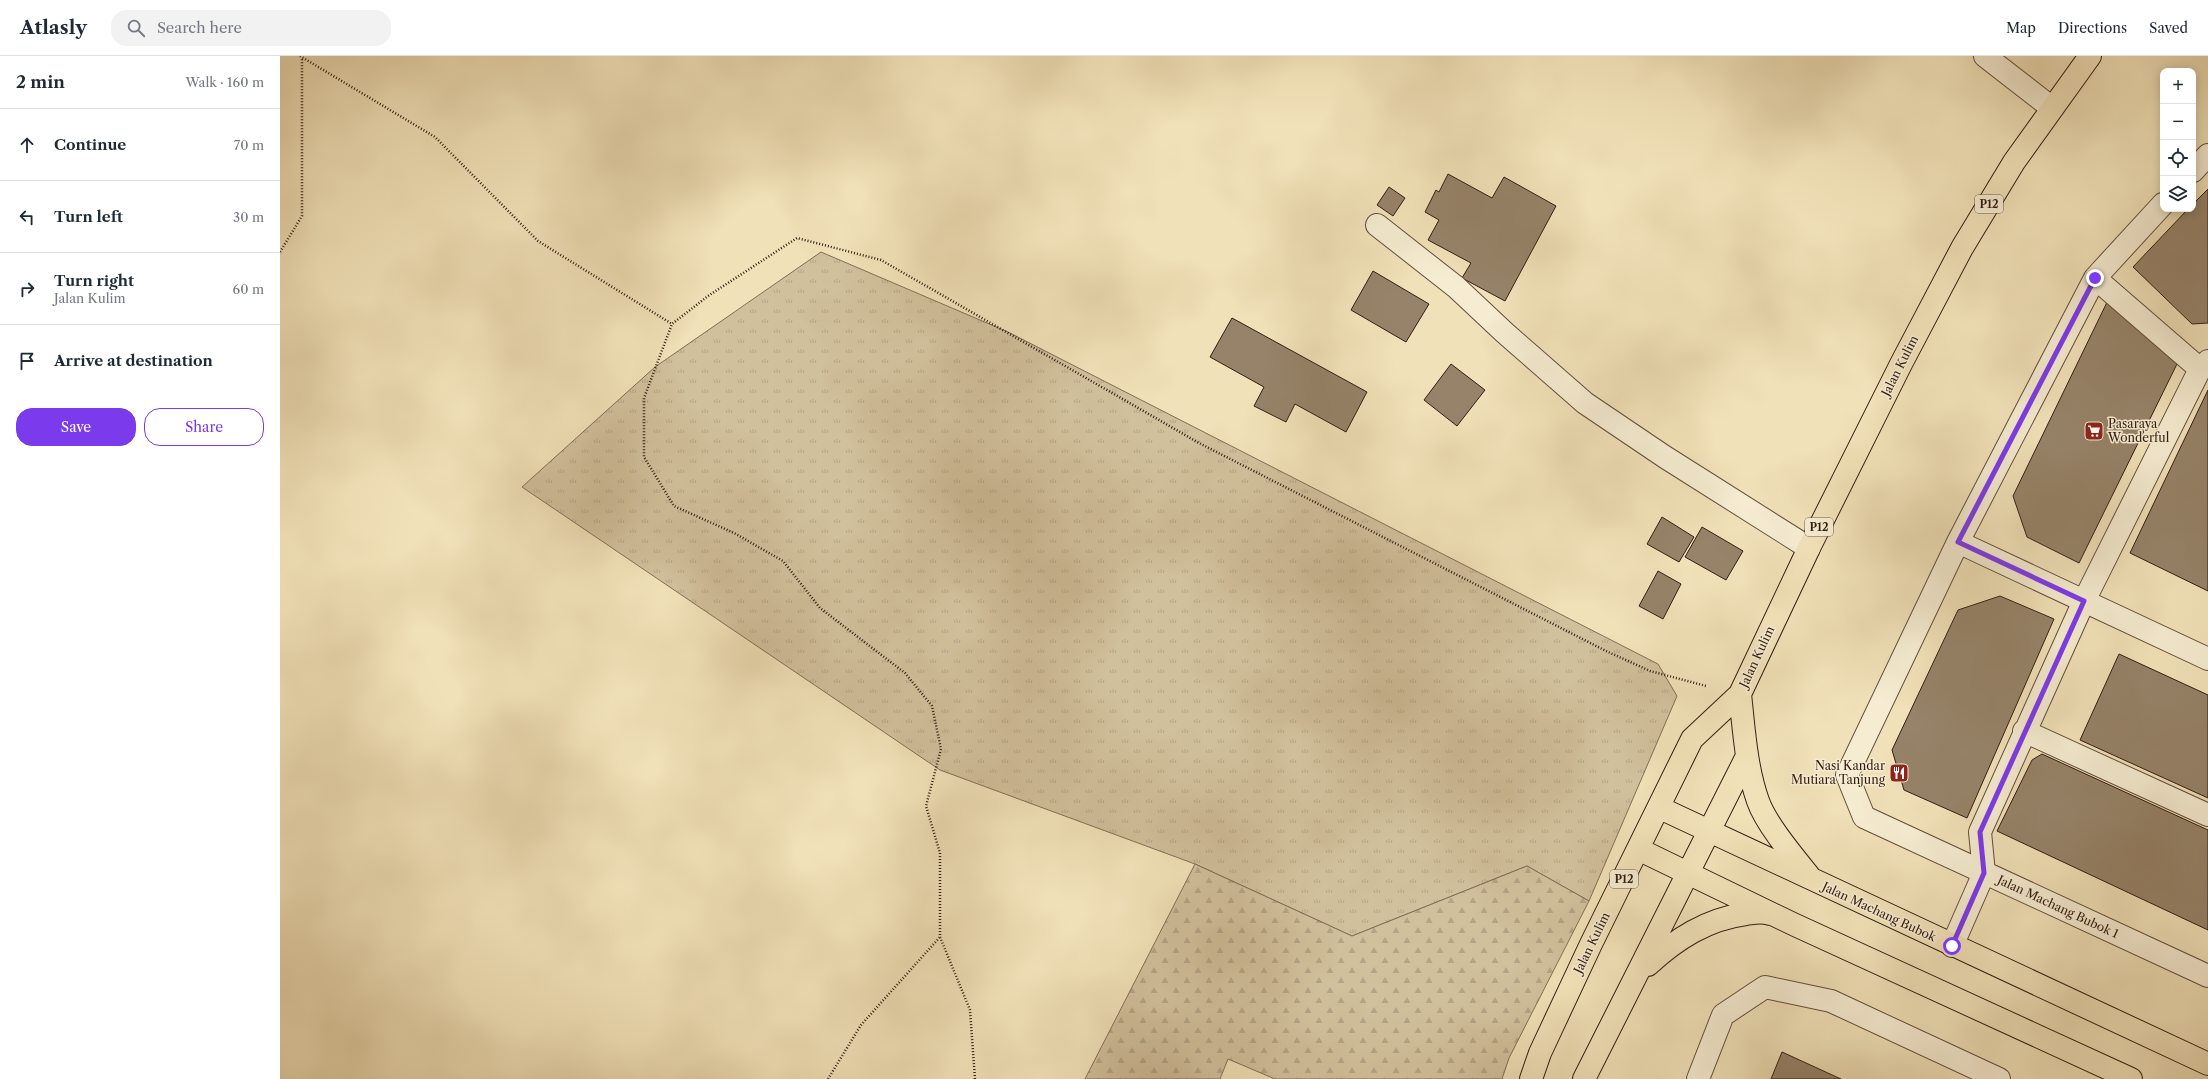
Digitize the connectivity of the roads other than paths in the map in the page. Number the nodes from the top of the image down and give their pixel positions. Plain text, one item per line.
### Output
1 (1985, 56) edge
2 (2090, 56) edge
3 (2052, 108) junction
4 (2208, 155) edge
5 (2196, 168) edge
6 (2160, 207) edge
7 (1377, 225) dead end
8 (2095, 278) junction
9 (2204, 365) edge
10 (1958, 542) junction
11 (1808, 548) junction
12 (2084, 601) junction
13 (2208, 659) edge
14 (1740, 694) junction
15 (2024, 731) junction
16 (1747, 756) junction
17 (1660, 808) junction
18 (2208, 815) edge
19 (1707, 832) junction
20 (1638, 849) junction
21 (1689, 873) junction
22 (1984, 873) junction
23 (1813, 881) junction
24 (1794, 924) junction
25 (1952, 946) junction
26 (1637, 975) junction
27 (2208, 976) edge
28 (2208, 1064) edge
29 (1532, 1079) edge
30 (1584, 1079) edge
31 (1698, 1079) edge
32 (1999, 1079) edge
33 (2130, 1079) edge

1 - 3 street
2 - 3 main road, Jalan Kulim / P12
3 - 11 main road, Jalan Kulim / P12
4 - 5 street
6 - 8 street
7 - 11 street
8 - 9 street
8 - 10 street
9 - 12 street
10 - 12 street
10 - 22 street, Jalan Machang Bubok 1
11 - 14 main road, Jalan Kulim / P12
12 - 13 street
12 - 15 street
14 - 16 main road, Jalan Kulim
14 - 17 main road, Jalan Kulim / P12
15 - 18 street
15 - 22 street
16 - 19 main road
16 - 23 main road, Jalan Kulim
17 - 19 main road, Jalan Machang Bubok
17 - 20 main road, Jalan Kulim / P12
19 - 21 main road
19 - 23 main road, Jalan Machang Bubok
20 - 21 main road
20 - 29 main road, Jalan Kulim / P12
21 - 24 main road
21 - 26 main road
22 - 25 street
22 - 27 street, Jalan Machang Bubok 1
23 - 25 main road, Jalan Machang Bubok
24 - 26 main road
24 - 33 main road
25 - 28 main road, Jalan Machang Bubok
26 - 30 main road
31 - 32 street

